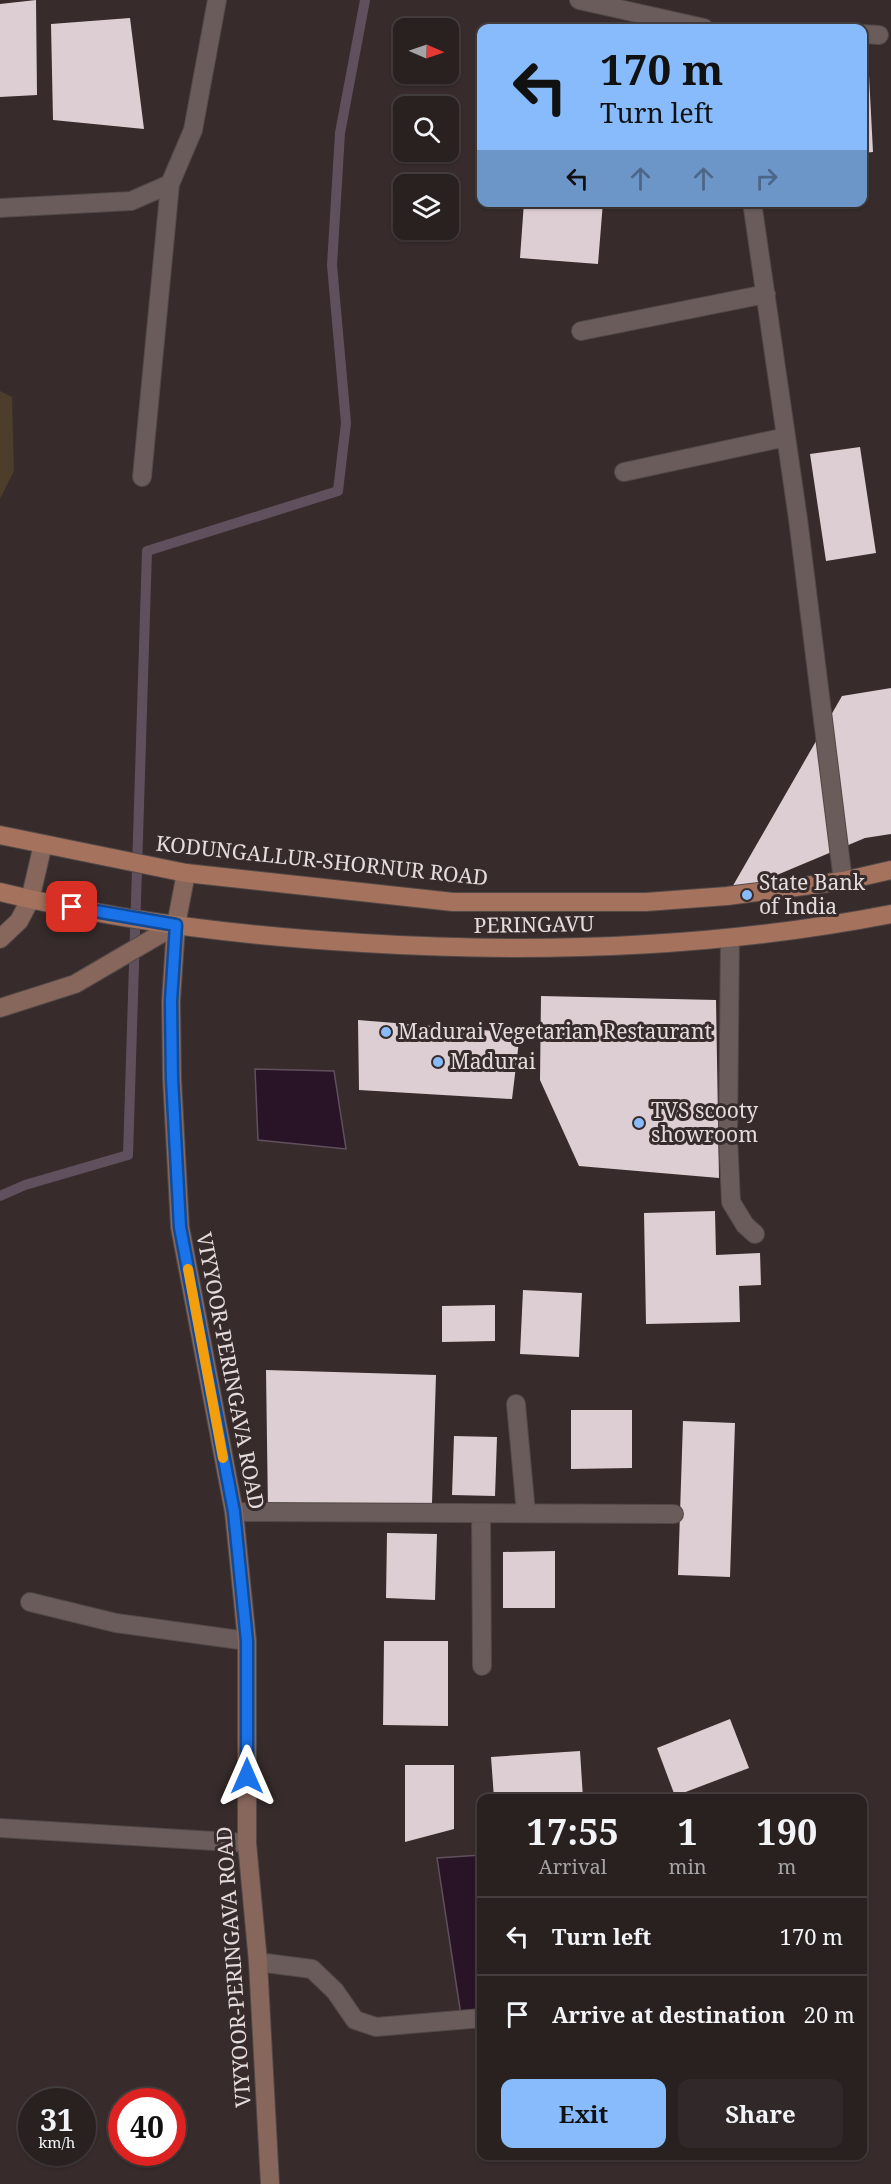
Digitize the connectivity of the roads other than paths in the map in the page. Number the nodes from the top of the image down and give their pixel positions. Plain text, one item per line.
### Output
1 (217, 0) edge
2 (579, 0) edge
3 (686, 24) edge
4 (170, 184) junction
5 (753, 207) edge
6 (0, 208) edge
7 (766, 294) junction
8 (581, 332) dead end
9 (786, 437) junction
10 (624, 472) dead end
11 (142, 477) dead end
12 (0, 835) edge
13 (43, 844) junction
14 (891, 870) edge
15 (180, 871) junction
16 (843, 881) junction
17 (0, 892) edge
18 (30, 900) junction
19 (891, 914) edge
20 (168, 927) junction
21 (730, 938) junction
22 (0, 939) edge
23 (0, 1008) edge
24 (755, 1234) dead end
25 (516, 1404) dead end
26 (234, 1512) junction
27 (481, 1513) junction
28 (526, 1513) junction
29 (675, 1514) dead end
30 (30, 1602) dead end
31 (247, 1641) junction
32 (482, 1666) dead end
33 (0, 1828) edge
34 (247, 1843) junction
35 (258, 1962) junction
36 (477, 2018) edge
37 (270, 2184) edge

1 - 4 street
2 - 3 street
4 - 6 street
4 - 11 street
5 - 7 street
7 - 8 street
7 - 9 street
9 - 10 street
9 - 16 street
12 - 13 main road, KODUNGALLUR-SHORNUR ROAD
13 - 15 main road, KODUNGALLUR-SHORNUR ROAD
13 - 18 street
14 - 16 main road, KODUNGALLUR-SHORNUR ROAD
15 - 16 main road, KODUNGALLUR-SHORNUR ROAD
15 - 20 street, VIYYOOR-PERINGAVA ROAD
17 - 18 main road
18 - 20 main road
18 - 22 street
19 - 21 main road, PERINGAVU
20 - 21 main road, PERINGAVU
20 - 23 street
20 - 26 street, VIYYOOR-PERINGAVA ROAD
21 - 24 street
25 - 28 street
26 - 27 street
26 - 31 street, VIYYOOR-PERINGAVA ROAD
27 - 28 street
27 - 32 street
28 - 29 street
30 - 31 street
31 - 34 street, VIYYOOR-PERINGAVA ROAD
33 - 34 street
34 - 35 street, VIYYOOR-PERINGAVA ROAD
35 - 36 street
35 - 37 street, VIYYOOR-PERINGAVA ROAD

